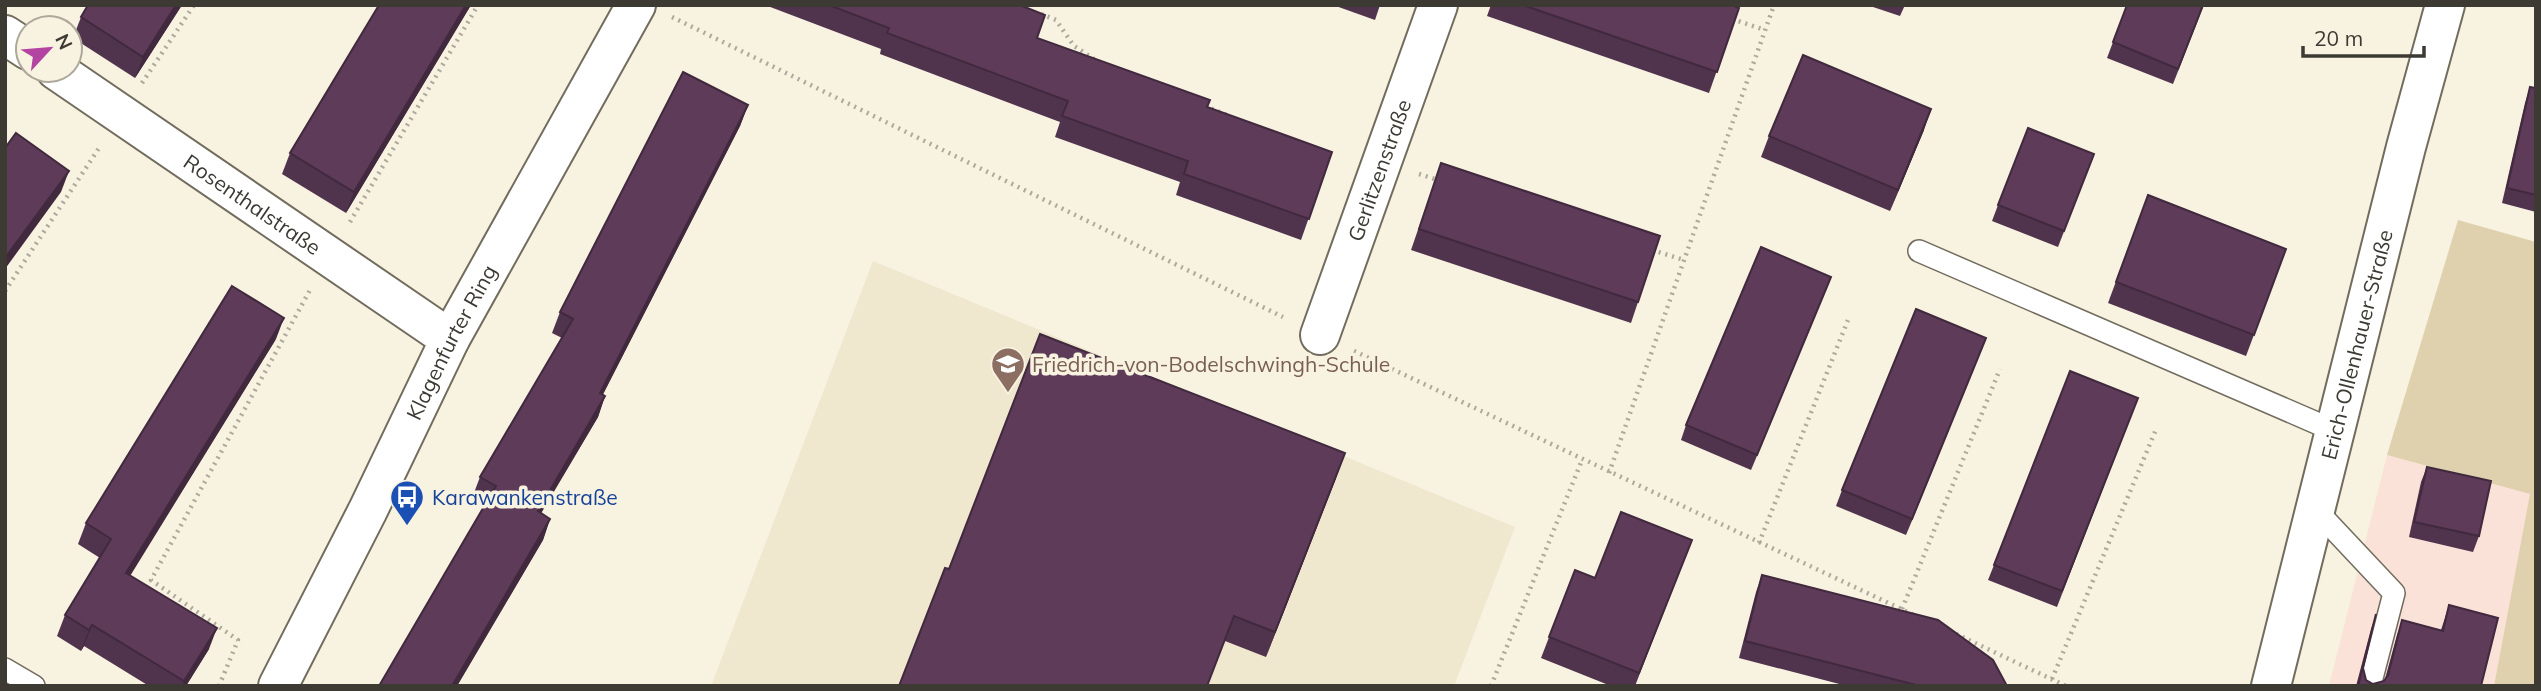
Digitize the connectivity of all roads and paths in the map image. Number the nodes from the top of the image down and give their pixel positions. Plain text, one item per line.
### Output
1 (478, 5) edge
2 (1438, 5) edge
3 (1774, 5) edge
4 (2445, 5) edge
5 (648, 8) edge
6 (1037, 13) edge
7 (1730, 18) edge
8 (1765, 30) junction
9 (1098, 62) edge
10 (77, 84) edge
11 (1199, 103) edge
12 (1237, 119) edge
13 (1382, 162) junction
14 (1448, 183) edge
15 (1645, 248) edge
16 (1919, 251) dead end
17 (329, 256) junction
18 (1684, 260) junction
19 (1848, 320) dead end
20 (1320, 335) junction
21 (450, 339) junction
22 (2000, 369) dead end
23 (2157, 427) dead end
24 (2335, 431) junction
25 (1582, 460) junction
26 (1609, 472) junction
27 (2315, 509) junction
28 (1759, 543) junction
29 (1902, 610) junction
30 (1927, 621) edge
31 (1952, 633) edge
32 (5, 668) edge
33 (2052, 679) junction
34 (34, 686) edge
35 (219, 686) edge
36 (278, 686) edge
37 (1491, 686) edge
38 (2066, 686) edge
39 (2271, 686) edge
40 (2371, 686) edge

1 - 17 path
2 - 13 street, Gerlitzenstraße
3 - 8 path
4 - 24 street, Erich-Ollenhauer-Straße
5 - 20 path
5 - 21 street, Klagenfurter Ring
6 - 9 path
7 - 8 path
8 - 18 path
10 - 17 street, Rosenthalstraße
11 - 12 path
13 - 14 path
13 - 20 street, Gerlitzenstraße
15 - 18 path
16 - 24 lane
17 - 21 street, Rosenthalstraße
17 - 35 path
18 - 26 path
19 - 28 path
20 - 25 path
21 - 36 street, Klagenfurter Ring
22 - 29 path
23 - 33 path
24 - 27 street, Erich-Ollenhauer-Straße
25 - 26 path
25 - 37 path
26 - 28 path
27 - 39 street, Erich-Ollenhauer-Straße
27 - 40 lane
28 - 29 path
29 - 30 path
31 - 33 path
32 - 34 lane
33 - 38 path

